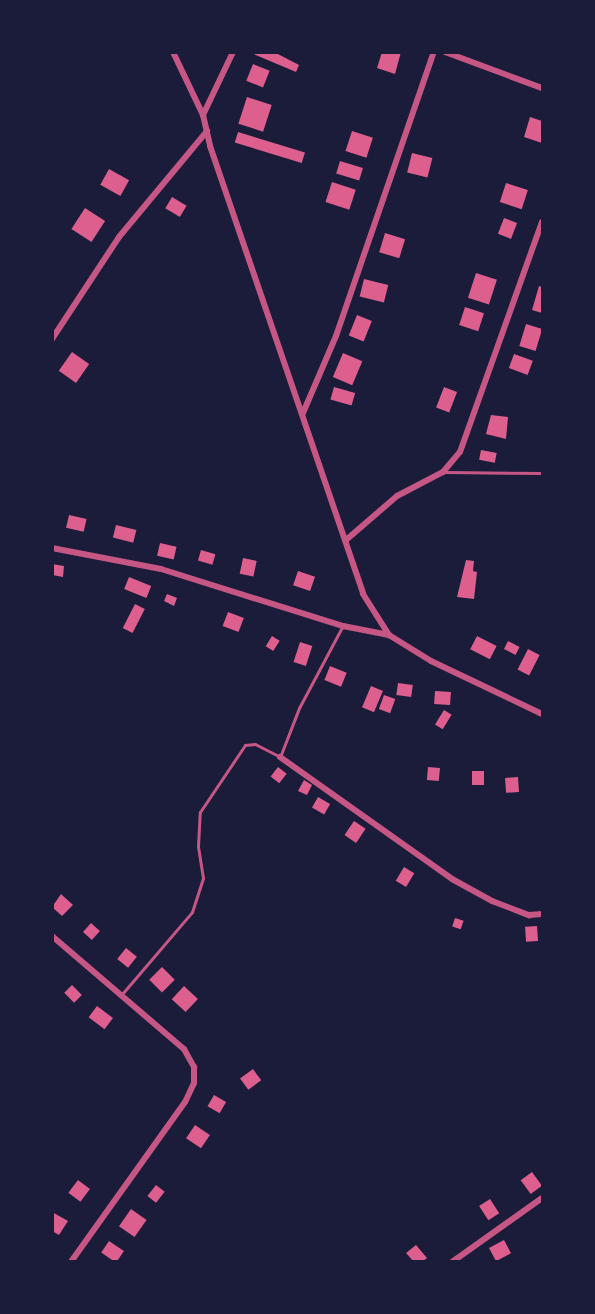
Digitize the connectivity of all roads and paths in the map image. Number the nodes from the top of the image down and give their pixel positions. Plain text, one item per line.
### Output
1 (173, 52) edge
2 (233, 52) edge
3 (435, 52) edge
4 (445, 52) edge
5 (543, 88) edge
6 (203, 115) junction
7 (207, 131) junction
8 (543, 222) edge
9 (52, 339) edge
10 (303, 414) junction
11 (443, 472) junction
12 (543, 472) edge
13 (346, 540) junction
14 (52, 548) edge
15 (343, 626) junction
16 (389, 635) junction
17 (543, 714) edge
18 (280, 757) junction
19 (543, 914) edge
20 (52, 936) edge
21 (122, 995) junction
22 (543, 1198) edge
23 (71, 1262) edge
24 (452, 1262) edge

1 - 6 street
2 - 6 street
3 - 10 street
4 - 5 street
6 - 7 street
7 - 9 street
7 - 10 street
8 - 11 street
10 - 13 street
11 - 12 lane
11 - 13 street
13 - 16 street
14 - 15 street
15 - 16 street
15 - 18 lane
16 - 17 street
18 - 19 street
18 - 21 lane
20 - 21 street
21 - 23 street
22 - 24 street

